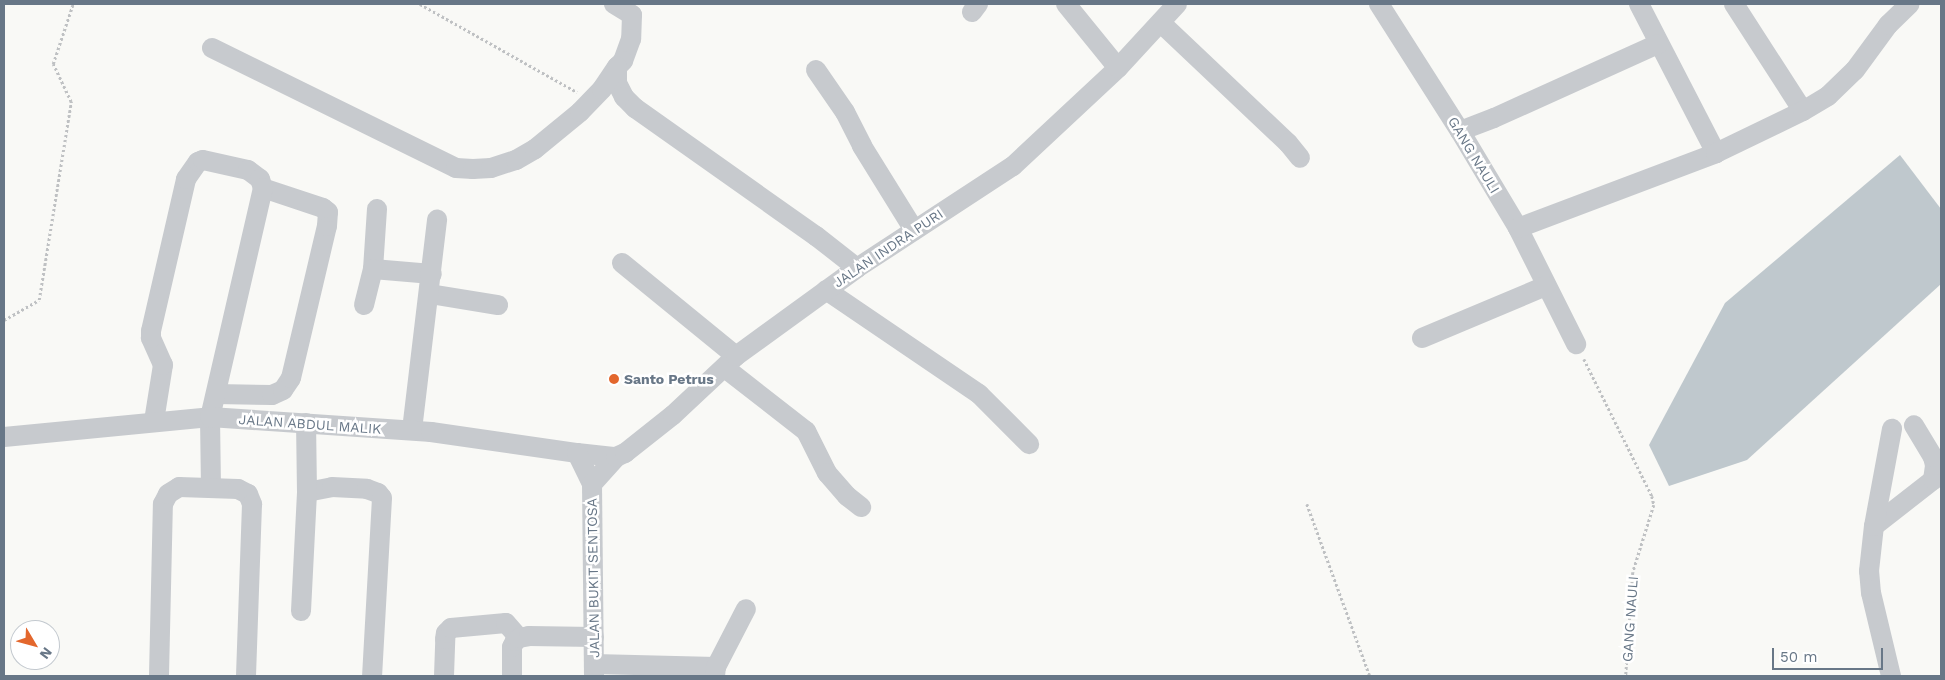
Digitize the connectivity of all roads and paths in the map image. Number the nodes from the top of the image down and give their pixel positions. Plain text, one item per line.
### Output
1 (72, 4) edge
2 (420, 4) edge
3 (614, 4) edge
4 (1066, 4) edge
5 (1177, 4) edge
6 (1379, 4) edge
7 (1639, 4) edge
8 (1734, 4) edge
9 (1910, 4) edge
10 (635, 10) edge
11 (1160, 23) junction
12 (1658, 44) junction
13 (212, 48) dead end
14 (617, 67) junction
15 (1118, 68) junction
16 (816, 70) dead end
17 (591, 100) junction
18 (1804, 111) junction
19 (1460, 131) junction
20 (1716, 153) junction
21 (1300, 158) dead end
22 (263, 188) junction
23 (377, 209) dead end
24 (437, 219) dead end
25 (1518, 228) junction
26 (914, 230) junction
27 (622, 263) dead end
28 (857, 268) junction
29 (373, 269) junction
30 (432, 274) junction
31 (1546, 286) junction
32 (826, 290) junction
33 (430, 294) junction
34 (364, 305) dead end
35 (498, 305) dead end
36 (4, 320) edge
37 (1422, 338) dead end
38 (1576, 344) joint
39 (730, 362) junction
40 (216, 394) junction
41 (210, 417) junction
42 (154, 421) junction
43 (306, 423) junction
44 (1914, 425) dead end
45 (1892, 429) dead end
46 (412, 430) junction
47 (4, 436) edge
48 (1029, 444) dead end
49 (577, 453) junction
50 (616, 456) junction
51 (1937, 482) edge
52 (592, 484) junction
53 (211, 488) junction
54 (307, 492) junction
55 (1307, 504) dead end
56 (861, 507) dead end
57 (1874, 526) junction
58 (746, 609) dead end
59 (301, 611) dead end
60 (594, 637) junction
61 (519, 638) junction
62 (594, 670) edge
63 (715, 672) edge
64 (160, 676) edge
65 (246, 676) edge
66 (372, 676) edge
67 (444, 676) edge
68 (512, 676) edge
69 (1370, 676) edge
70 (1626, 676) edge
71 (1891, 676) edge

1 - 36 path
2 - 17 path
3 - 10 street
4 - 15 street
5 - 11 street, JALAN INDRA PURI
6 - 19 street, GANG NAULI
7 - 12 street
8 - 18 street
9 - 18 street
10 - 14 street
11 - 15 street, JALAN INDRA PURI
11 - 21 street
12 - 19 street
12 - 20 street
13 - 17 street
14 - 17 street
14 - 28 street
15 - 26 street, JALAN INDRA PURI
16 - 26 street
18 - 20 street
19 - 25 street, GANG NAULI
20 - 25 street
22 - 40 street
22 - 40 street
22 - 42 street
23 - 29 street
24 - 30 street
25 - 31 street, GANG NAULI
26 - 28 street, JALAN INDRA PURI
27 - 39 street
28 - 32 street, JALAN INDRA PURI
29 - 30 street
29 - 34 street
30 - 33 street
31 - 37 street
31 - 38 street, GANG NAULI
32 - 39 street, JALAN INDRA PURI
32 - 48 street
33 - 35 street
33 - 46 street
38 - 70 path, GANG NAULI
39 - 50 street, JALAN INDRA PURI
39 - 56 street
40 - 41 street
41 - 42 street, JALAN ABDUL MALIK
41 - 43 street, JALAN ABDUL MALIK
41 - 53 street
42 - 47 street, JALAN ABDUL MALIK
43 - 46 street, JALAN ABDUL MALIK
43 - 54 street
44 - 51 street
45 - 57 street
46 - 49 street, JALAN ABDUL MALIK
49 - 50 street, JALAN ABDUL MALIK
49 - 52 street, JALAN BUKIT SENTOSA
50 - 52 street, JALAN INDRA PURI
51 - 57 street
52 - 60 street, JALAN BUKIT SENTOSA
53 - 64 street
53 - 65 street
54 - 59 street
54 - 66 street
55 - 69 path
57 - 71 street
58 - 63 street
60 - 61 street
60 - 62 street, JALAN BUKIT SENTOSA
61 - 67 street
61 - 68 street
62 - 63 street

